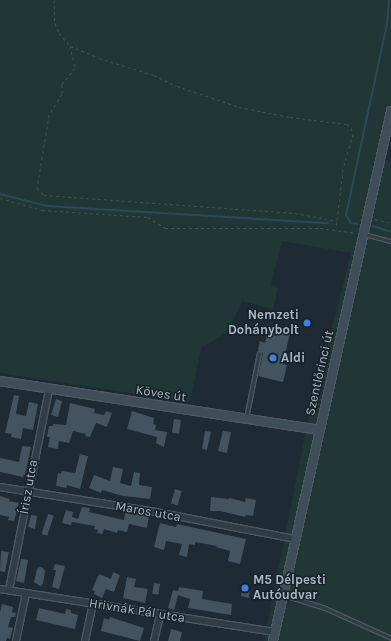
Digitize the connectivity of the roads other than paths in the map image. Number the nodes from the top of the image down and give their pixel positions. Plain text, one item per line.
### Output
1 (391, 111) edge
2 (364, 234) junction
3 (391, 241) edge
4 (259, 353) dead end
5 (0, 381) edge
6 (48, 388) junction
7 (246, 418) junction
8 (319, 430) junction
9 (0, 487) edge
10 (28, 492) junction
11 (295, 539) junction
12 (10, 585) dead end
13 (0, 589) edge
14 (26, 593) junction
15 (283, 594) junction
16 (94, 604) junction
17 (160, 614) junction
18 (275, 632) junction
19 (391, 638) edge
20 (16, 641) edge
21 (85, 641) edge
22 (154, 641) edge
23 (273, 641) edge

1 - 2 main road, Szentlőrinci út
2 - 3 lane
2 - 8 main road, Szentlőrinci út
4 - 7 lane
5 - 6 main road, Köves út
6 - 7 main road, Köves út
6 - 10 street, Írisz utca
7 - 8 main road, Köves út
8 - 11 main road, Szentlőrinci út
9 - 10 street, Maros utca
10 - 11 street, Maros utca
10 - 12 street, Írisz utca
11 - 15 main road, Szentlőrinci út
13 - 14 street, Hrivnák Pál utca
14 - 16 street, Hrivnák Pál utca
14 - 20 street
15 - 18 main road, Szentlőrinci út
15 - 19 lane
16 - 17 street, Hrivnák Pál utca
16 - 21 street
17 - 18 street, Hrivnák Pál utca
17 - 22 street
18 - 23 main road, Szentlőrinci út

